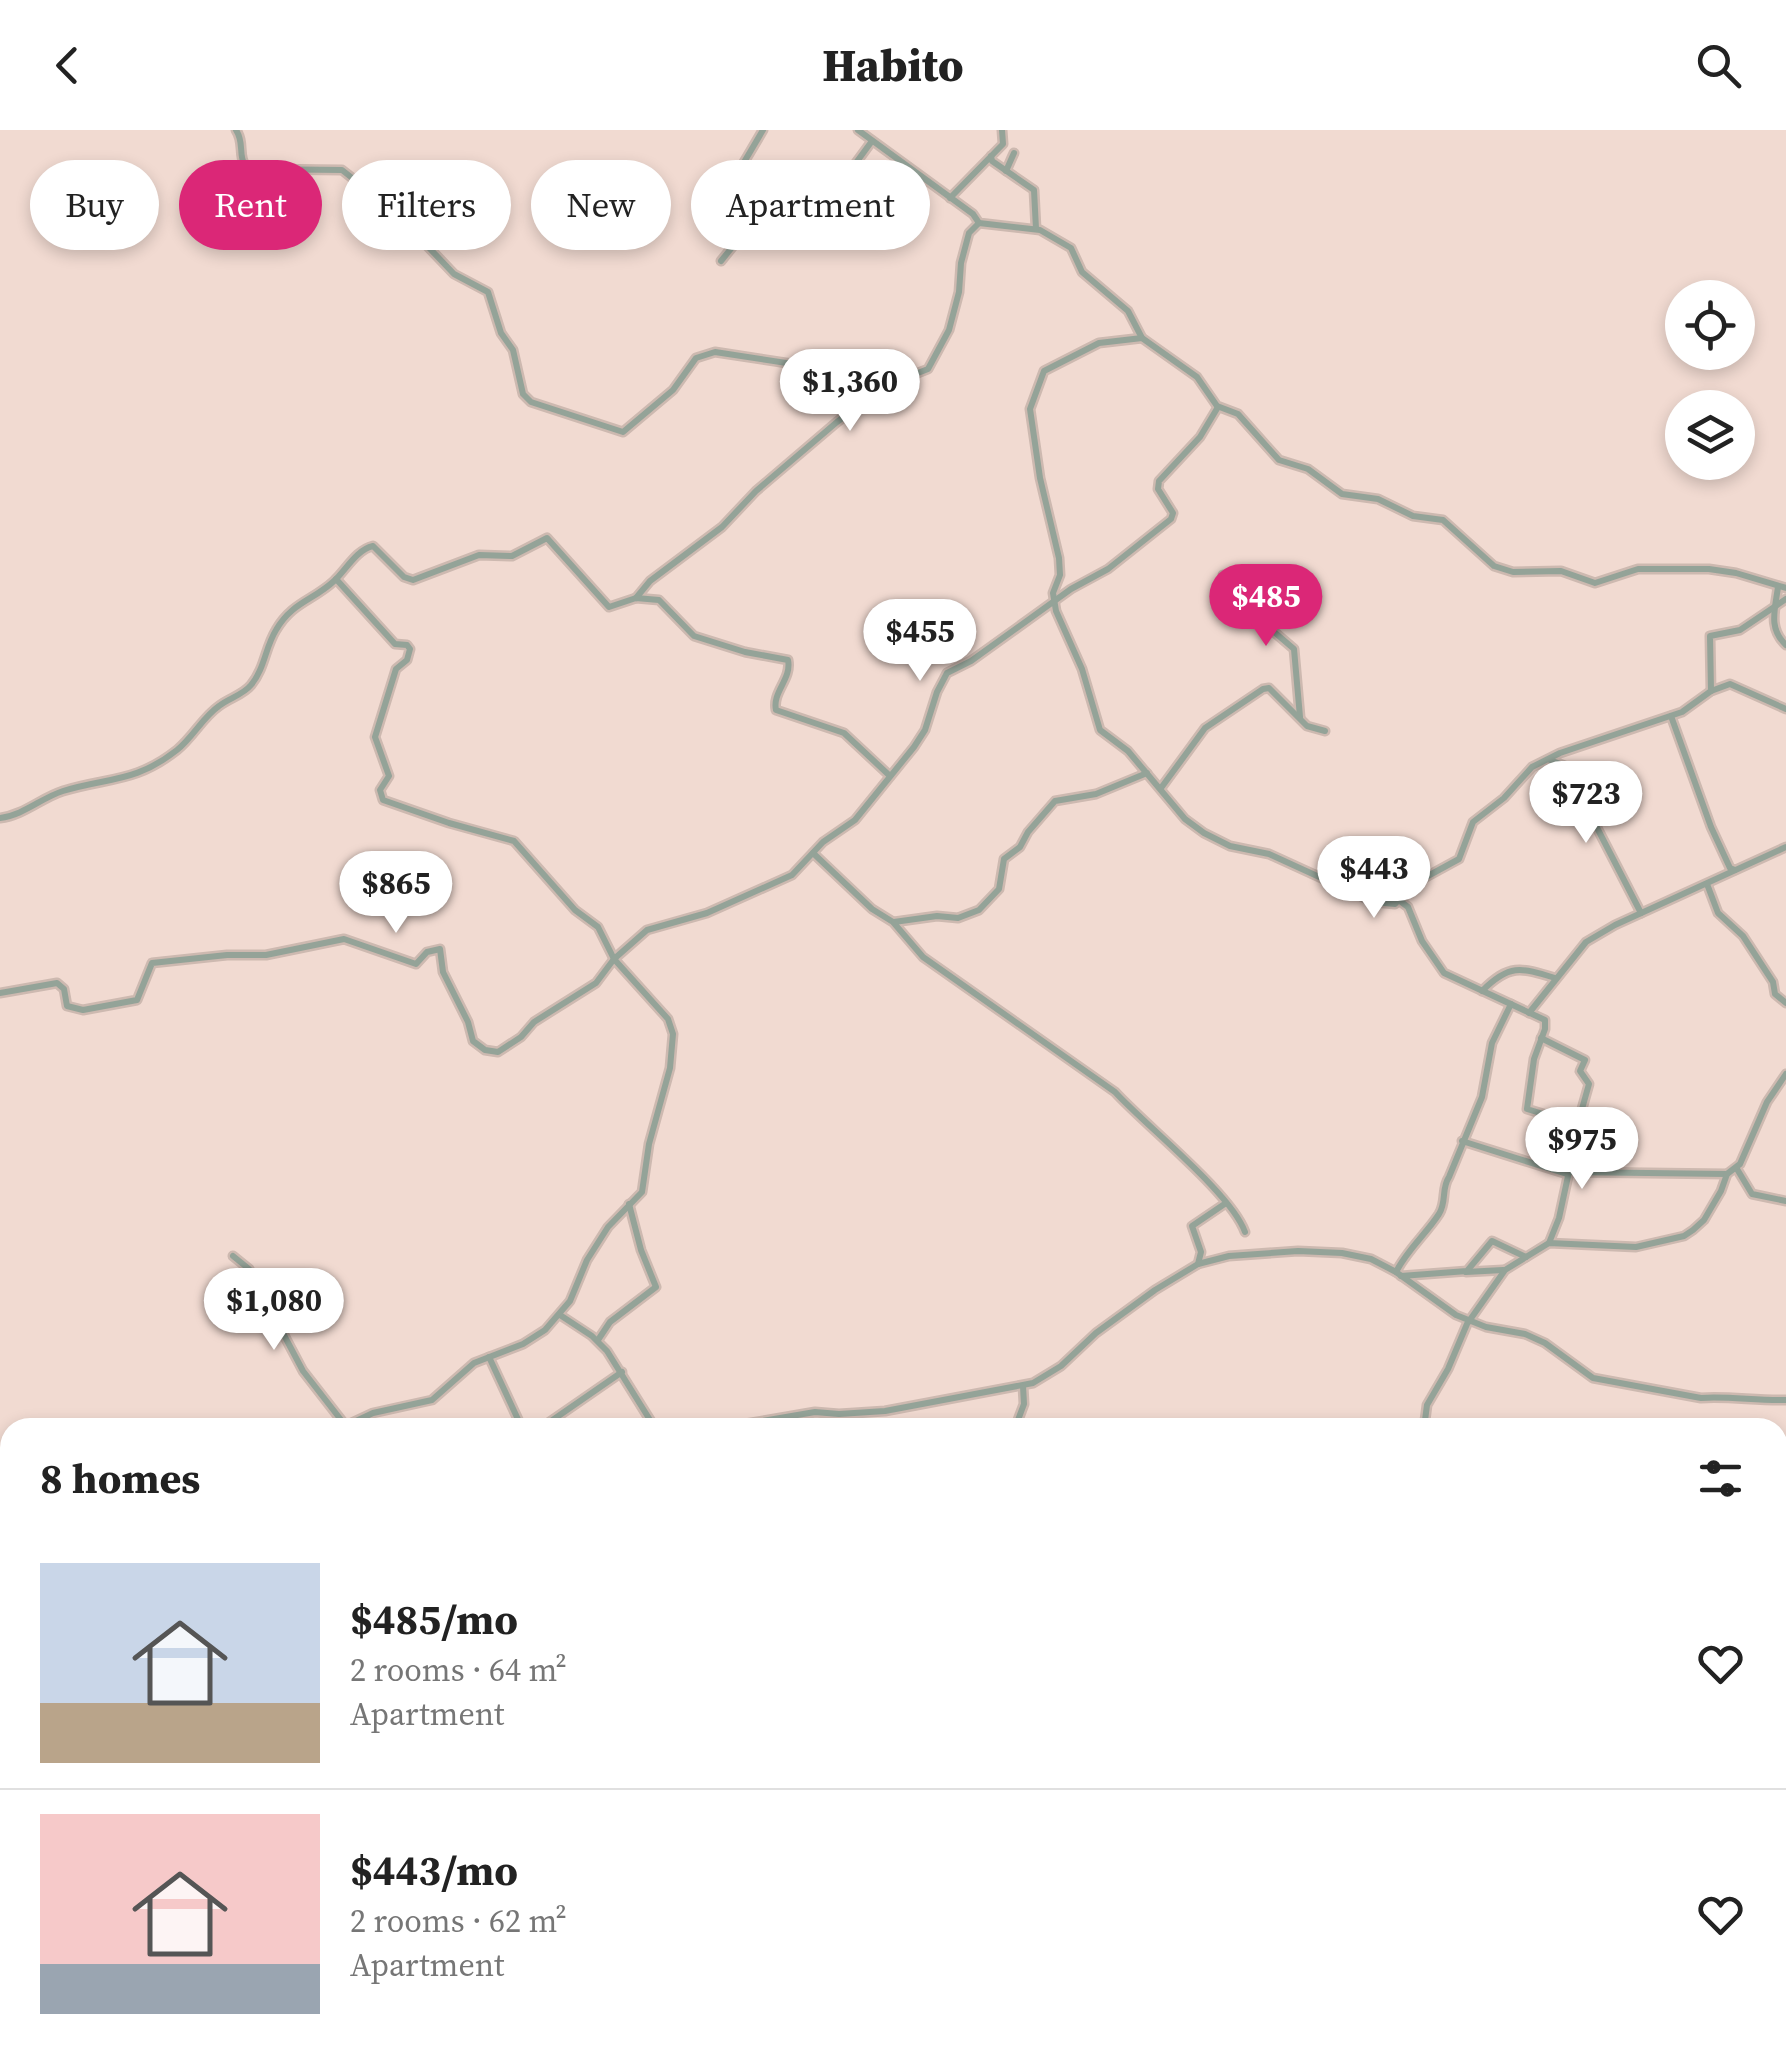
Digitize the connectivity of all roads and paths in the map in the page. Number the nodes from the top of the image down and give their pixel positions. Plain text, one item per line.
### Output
1 (236, 130) edge
2 (763, 130) edge
3 (858, 130) edge
4 (1002, 130) edge
5 (872, 141) junction
6 (1014, 152) dead end
7 (991, 156) junction
8 (745, 160) edge
9 (858, 160) edge
10 (1006, 171) junction
11 (950, 198) junction
12 (978, 223) junction
13 (1036, 229) junction
14 (730, 250) edge
15 (721, 261) dead end
16 (1142, 338) junction
17 (897, 380) junction
18 (1218, 407) junction
19 (1223, 576) dead end
20 (336, 579) junction
21 (1782, 587) edge
22 (636, 598) junction
23 (1786, 598) edge
24 (1054, 604) junction
25 (1776, 604) junction
26 (1786, 645) edge
27 (1711, 691) junction
28 (1786, 709) edge
29 (1671, 716) junction
30 (1301, 720) junction
31 (1325, 730) dead end
32 (1549, 760) junction
33 (1148, 772) junction
34 (890, 776) junction
35 (1161, 788) junction
36 (0, 818) edge
37 (1786, 847) edge
38 (812, 853) junction
39 (1733, 871) junction
40 (1708, 884) junction
41 (1400, 901) junction
42 (1641, 913) junction
43 (893, 922) junction
44 (614, 959) junction
45 (1555, 978) junction
46 (1482, 990) junction
47 (0, 993) edge
48 (1786, 1003) edge
49 (1511, 1004) junction
50 (1529, 1013) junction
51 (1541, 1038) junction
52 (1786, 1074) edge
53 (1578, 1124) junction
54 (1462, 1141) junction
55 (1736, 1169) junction
56 (1568, 1173) junction
57 (1727, 1174) junction
58 (1786, 1201) edge
59 (1226, 1203) junction
60 (628, 1204) junction
61 (1246, 1232) dead end
62 (1548, 1244) junction
63 (233, 1256) dead end
64 (1526, 1257) junction
65 (1198, 1264) junction
66 (1505, 1270) junction
67 (1464, 1272) junction
68 (1398, 1274) junction
69 (560, 1315) junction
70 (1470, 1321) junction
71 (598, 1340) junction
72 (489, 1356) junction
73 (622, 1372) junction
74 (1023, 1386) junction
75 (1786, 1400) edge
76 (337, 1418) edge
77 (361, 1418) edge
78 (517, 1418) edge
79 (556, 1418) edge
80 (649, 1418) edge
81 (780, 1418) edge
82 (1018, 1418) edge
83 (1425, 1418) edge

1 - 17 street
2 - 8 street
3 - 5 street
4 - 7 street
5 - 9 street
5 - 11 street
6 - 10 street
7 - 10 street
7 - 11 street
10 - 13 street
11 - 12 street
12 - 13 street
12 - 17 street
13 - 16 street
14 - 15 street
16 - 18 street
16 - 24 street
17 - 22 street
18 - 21 street
18 - 24 street
19 - 30 street
20 - 22 street
20 - 36 street
20 - 44 street
21 - 25 street
22 - 34 street
23 - 25 street
24 - 33 street
24 - 34 street
25 - 26 street
25 - 27 street
27 - 28 street
27 - 29 street
29 - 32 street
29 - 39 street
30 - 31 street
30 - 35 street
32 - 41 street
32 - 42 street
33 - 35 street
33 - 43 street
34 - 38 street
35 - 41 street
37 - 39 street
38 - 43 street
38 - 44 street
39 - 40 street
40 - 42 street
40 - 48 street
41 - 46 street
42 - 45 street
43 - 59 street
44 - 47 street
44 - 60 street
45 - 46 street
45 - 50 street
46 - 49 street
49 - 50 street
49 - 54 street
50 - 51 street
51 - 53 street
51 - 53 street
52 - 55 street
53 - 56 street
54 - 56 street
54 - 68 street
55 - 57 street
55 - 58 street
56 - 57 street
56 - 62 street
57 - 62 street
59 - 61 street
59 - 65 street
60 - 69 street
60 - 71 street
62 - 64 street
63 - 76 street
64 - 66 street
64 - 67 street
65 - 68 street
65 - 74 street
66 - 67 street
66 - 70 street
67 - 68 street
68 - 70 street
69 - 71 street
69 - 72 street
70 - 75 street
70 - 83 street
71 - 73 street
72 - 77 street
72 - 78 street
73 - 79 street
73 - 80 street
74 - 81 street
74 - 82 street

